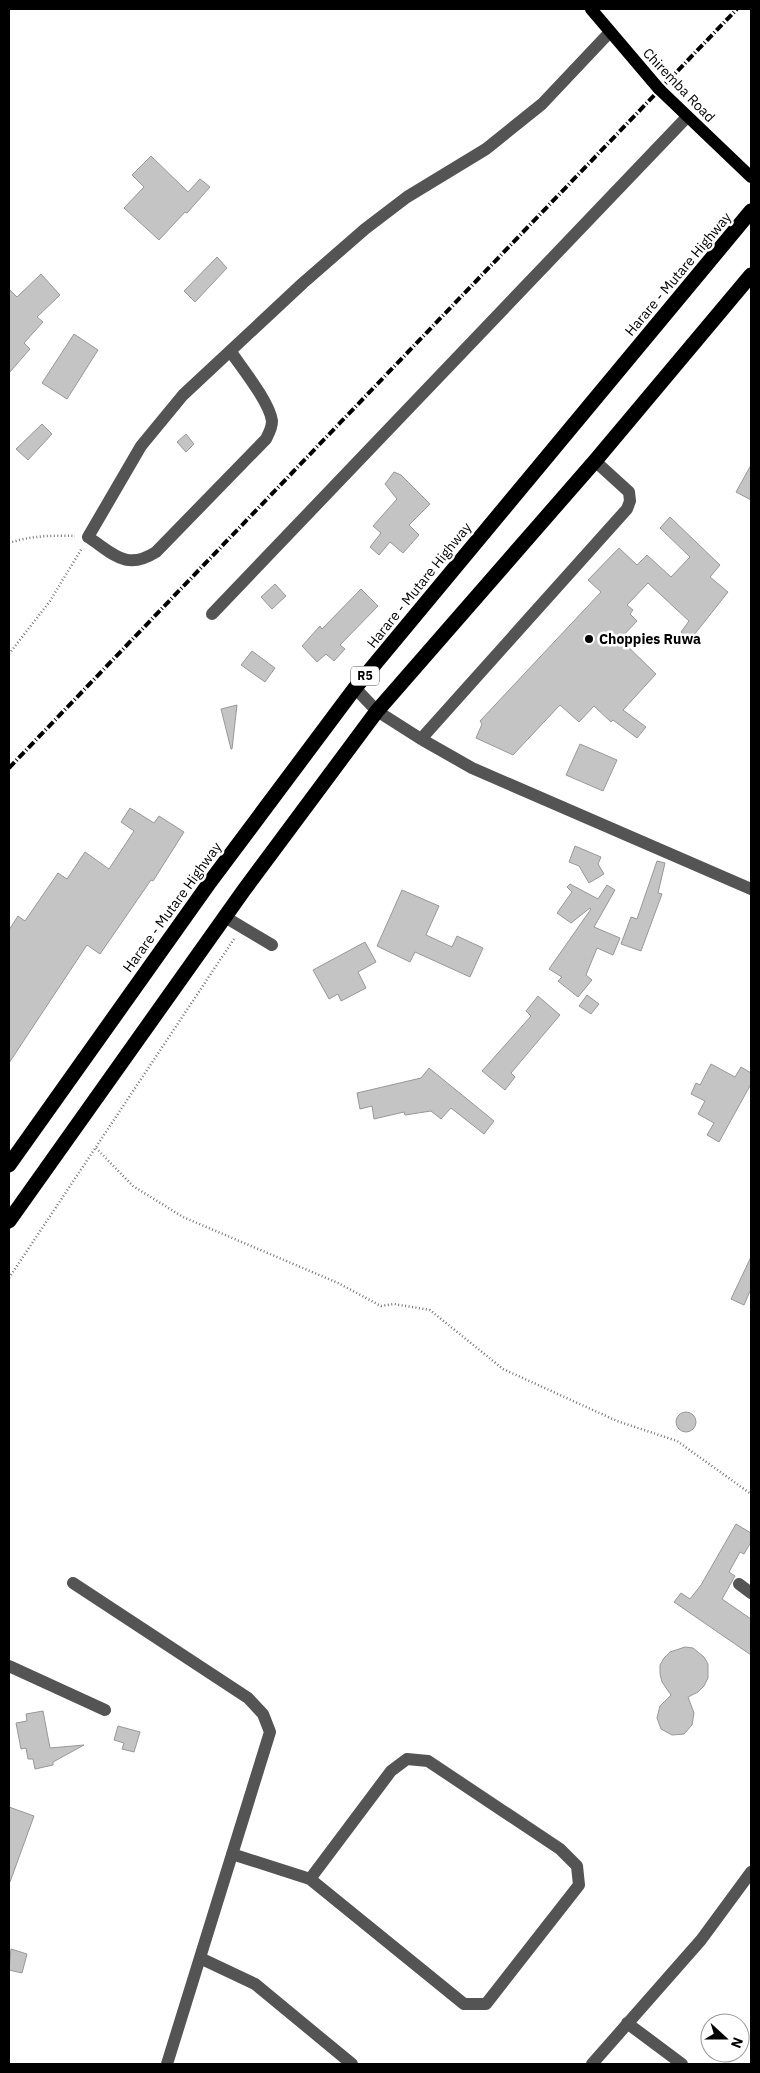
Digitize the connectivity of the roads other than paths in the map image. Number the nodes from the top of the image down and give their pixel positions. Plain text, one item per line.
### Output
1 (591, 9) edge
2 (610, 32) junction
3 (687, 117) junction
4 (751, 177) edge
5 (751, 211) edge
6 (751, 275) edge
7 (231, 352) junction
8 (595, 461) junction
9 (212, 614) dead end
10 (354, 688) junction
11 (377, 711) junction
12 (421, 739) junction
13 (751, 888) edge
14 (225, 918) junction
15 (272, 945) dead end
16 (9, 1165) edge
17 (9, 1221) edge
18 (73, 1583) dead end
19 (739, 1584) dead end
20 (751, 1592) edge
21 (9, 1666) edge
22 (105, 1710) dead end
23 (232, 1854) junction
24 (751, 1872) edge
25 (310, 1879) junction
26 (200, 1958) junction
27 (627, 2022) junction
28 (167, 2064) edge
29 (352, 2064) edge
30 (592, 2064) edge
31 (682, 2064) edge

1 - 2 main road, Chiremba Road
2 - 3 main road, Chiremba Road
2 - 7 street
3 - 4 main road, Chiremba Road
3 - 9 street
5 - 10 highway, Harare - Mutare Highway / R5
6 - 8 highway, R5
7 - 7 street
8 - 11 highway, R5
8 - 12 street
10 - 11 street
10 - 16 highway, Harare - Mutare Highway / R5
11 - 12 street
11 - 14 highway, R5
12 - 13 street
14 - 15 street
14 - 17 highway, R5
18 - 23 street
19 - 20 street
21 - 22 street
23 - 25 street
23 - 26 street
24 - 27 street
25 - 25 street
26 - 28 street
26 - 29 street
27 - 30 street
27 - 31 street

